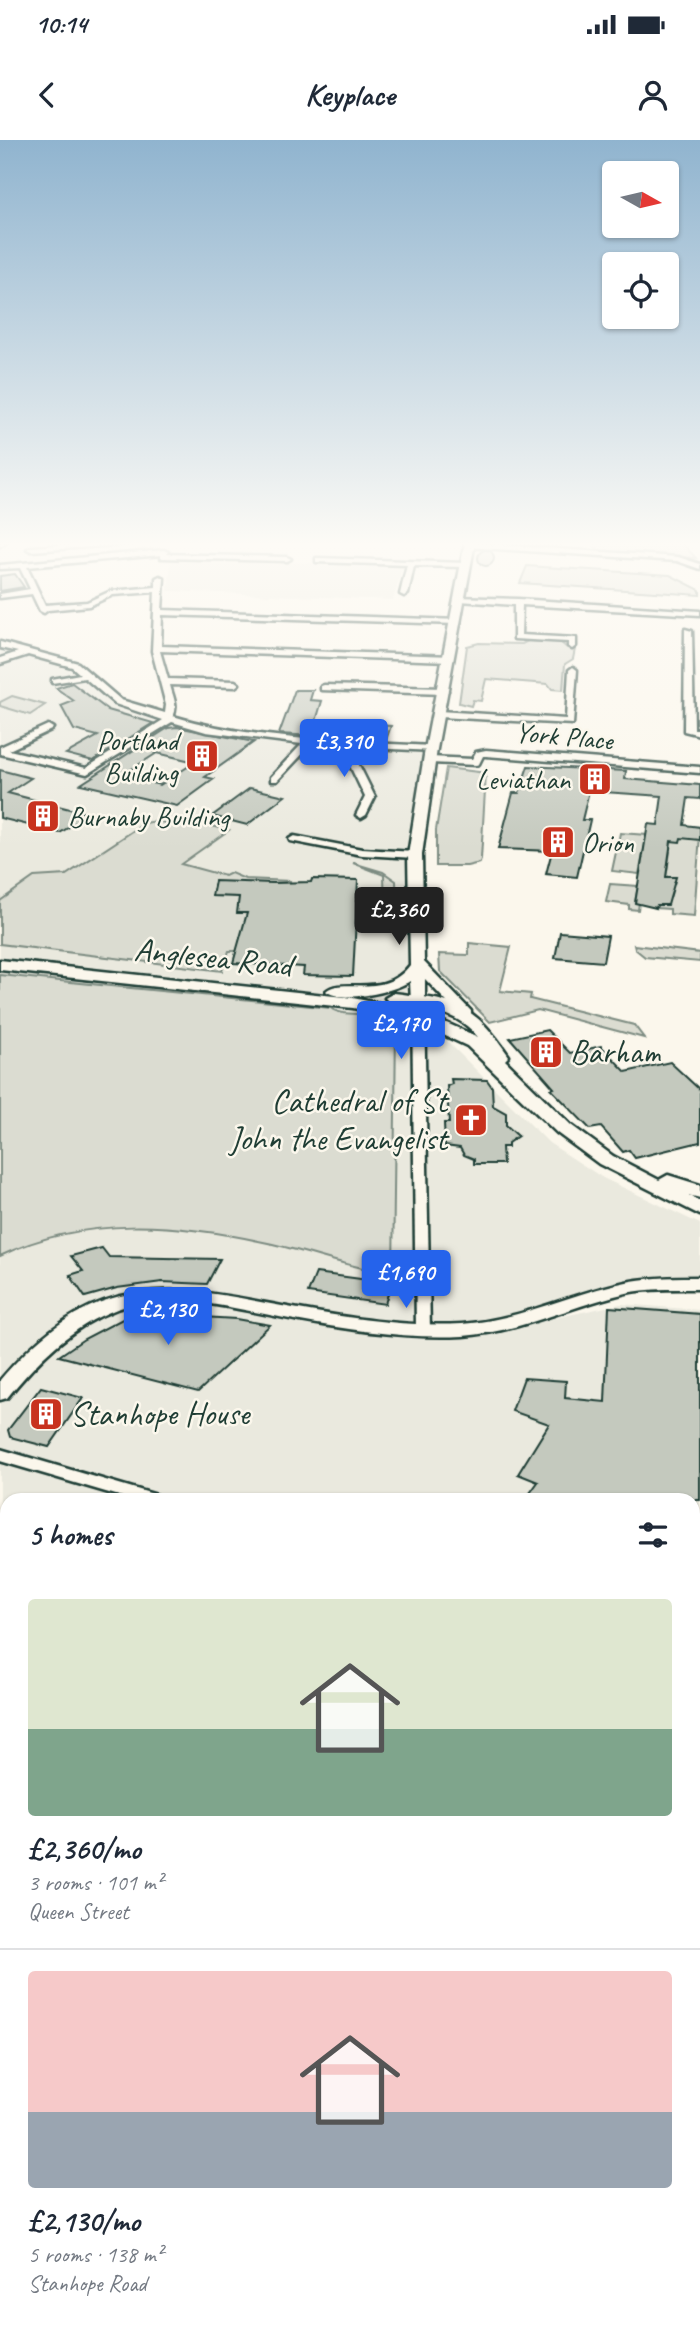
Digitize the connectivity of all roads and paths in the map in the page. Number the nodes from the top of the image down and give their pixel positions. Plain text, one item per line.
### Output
1 (156, 644) edge
2 (453, 644) edge
3 (688, 644) edge
4 (0, 645) edge
5 (156, 648) junction
6 (28, 652) junction
7 (450, 658) junction
8 (0, 661) edge
9 (573, 670) dead end
10 (84, 676) junction
11 (55, 681) dead end
12 (165, 682) junction
13 (235, 684) dead end
14 (324, 688) dead end
15 (444, 691) junction
16 (439, 714) junction
17 (168, 719) junction
18 (48, 728) dead end
19 (700, 732) edge
20 (309, 742) junction
21 (344, 744) junction
22 (1, 750) edge
23 (430, 754) junction
24 (700, 770) edge
25 (274, 779) dead end
26 (361, 815) dead end
27 (294, 839) dead end
28 (415, 855) junction
29 (0, 955) edge
30 (418, 964) junction
31 (0, 965) edge
32 (332, 991) junction
33 (418, 1009) junction
34 (466, 1014) junction
35 (512, 1076) junction
36 (606, 1160) junction
37 (700, 1192) edge
38 (700, 1209) edge
39 (700, 1283) edge
40 (423, 1330) junction
41 (0, 1392) edge
42 (0, 1455) edge
43 (130, 1493) edge

1 - 5 street
2 - 7 street
3 - 19 street
4 - 6 street, York Place
5 - 7 street
5 - 12 street
6 - 8 street
6 - 10 street, York Place
7 - 15 street
9 - 16 street
10 - 11 street
10 - 17 street, York Place
12 - 13 street
12 - 17 street
14 - 15 street
15 - 16 street
16 - 23 street
17 - 20 street, York Place
17 - 22 street
18 - 22 street
20 - 21 street, York Place
20 - 25 street
21 - 23 street, York Place
21 - 26 street
23 - 24 street, York Place
23 - 28 street
27 - 28 street
28 - 30 street
29 - 32 main road, Anglesea Road
30 - 32 street
30 - 33 street
30 - 34 street
31 - 33 main road, Anglesea Road
32 - 33 main road, Anglesea Road
33 - 34 main road
33 - 35 main road
33 - 40 street
34 - 35 main road
35 - 36 main road
36 - 37 main road
36 - 38 main road
39 - 40 street
40 - 41 street
42 - 43 street

